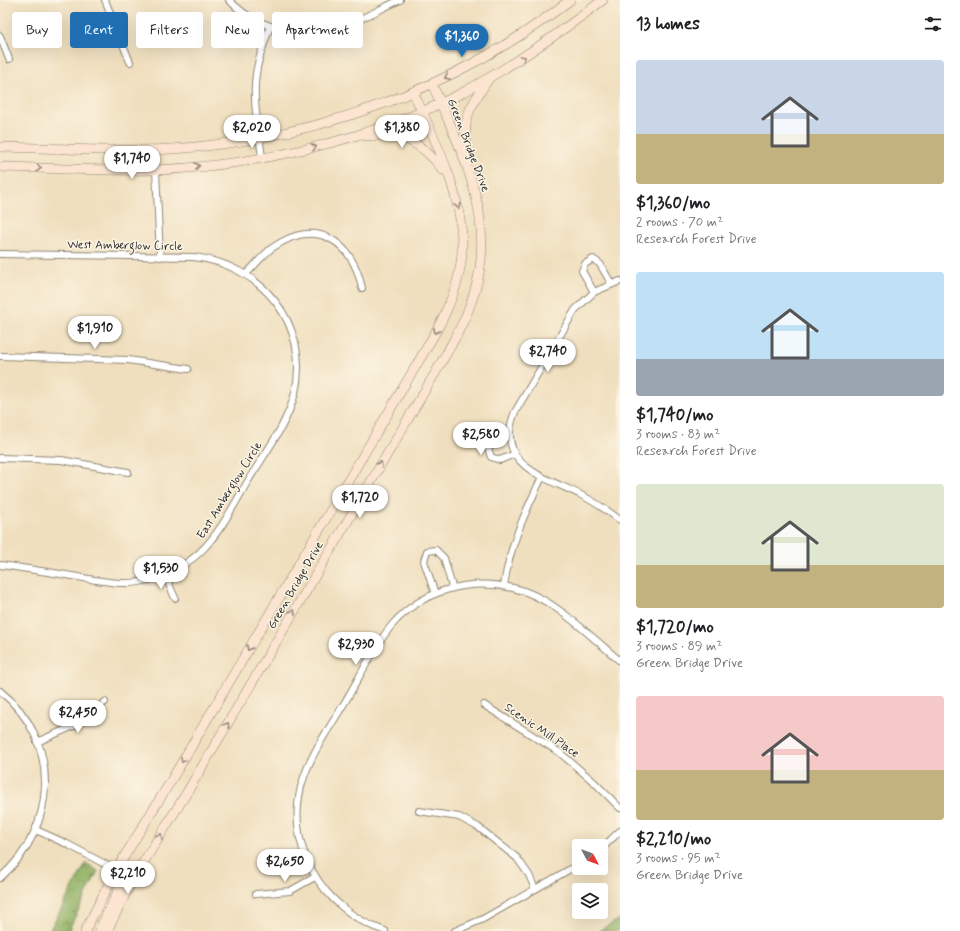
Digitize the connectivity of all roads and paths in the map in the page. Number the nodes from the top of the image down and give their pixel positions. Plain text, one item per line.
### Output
1 (105, 0) edge
2 (230, 0) edge
3 (400, 0) edge
4 (570, 0) edge
5 (603, 0) edge
6 (270, 26) junction
7 (0, 36) edge
8 (9, 59) dead end
9 (130, 62) dead end
10 (489, 78) junction
11 (432, 84) junction
12 (413, 92) junction
13 (440, 103) junction
14 (422, 110) junction
15 (260, 138) junction
16 (346, 138) junction
17 (0, 147) edge
18 (262, 158) junction
19 (0, 167) edge
20 (156, 170) junction
21 (469, 174) junction
22 (451, 181) junction
23 (0, 254) edge
24 (160, 257) junction
25 (246, 274) junction
26 (620, 281) edge
27 (611, 283) junction
28 (362, 288) dead end
29 (594, 292) junction
30 (0, 356) edge
31 (188, 369) dead end
32 (509, 435) junction
33 (515, 454) junction
34 (0, 458) edge
35 (128, 472) dead end
36 (542, 477) junction
37 (620, 520) edge
38 (0, 564) edge
39 (165, 575) junction
40 (504, 586) junction
41 (452, 587) junction
42 (435, 594) junction
43 (174, 598) dead end
44 (620, 661) edge
45 (0, 691) edge
46 (105, 702) dead end
47 (484, 705) dead end
48 (37, 742) junction
49 (620, 808) edge
50 (419, 811) dead end
51 (36, 830) junction
52 (620, 831) edge
53 (608, 842) edge
54 (572, 868) edge
55 (116, 870) junction
56 (315, 877) junction
57 (0, 878) edge
58 (535, 889) junction
59 (256, 894) dead end
60 (85, 931) edge
61 (99, 931) edge
62 (107, 931) edge
63 (385, 931) edge
64 (455, 931) edge

1 - 9 street
2 - 6 street
3 - 6 street
4 -> 11 main road
10 -> 5 main road
6 - 15 street
7 - 8 street
10 - 13 main road
10 - 21 main road
11 - 12 main road
11 - 13 main road, Green Bridge Drive
12 - 14 main road, Green Bridge Drive
12 - 15 main road
13 - 14 main road
13 - 21 main road, Green Bridge Drive
14 - 16 main road
14 - 22 main road, Green Bridge Drive
15 - 17 main road
15 - 18 street
18 -> 16 main road
16 - 22 main road
20 -> 18 main road
19 -> 20 main road
20 - 24 street
62 -> 21 main road, Green Bridge Drive
22 -> 55 main road, Green Bridge Drive
23 - 24 street, West Amberglow Circle
24 - 25 street, West Amberglow Circle
25 - 28 street
25 - 39 street, East Amberglow Circle
26 - 27 street
27 - 29 street
27 - 29 street
29 - 32 street
30 - 31 street
32 - 33 street
32 - 33 street
33 - 36 street
34 - 35 street
36 - 37 street
36 - 40 street
38 - 39 street, East Amberglow Circle
39 - 43 street
40 - 41 street
40 - 44 street
41 - 42 street
41 - 42 street
42 - 56 street
45 - 48 street
46 - 48 street
47 - 49 street, Scenic Mill Place
48 - 51 street
50 - 58 street
51 - 55 street
51 - 57 street
52 - 53 street
54 - 58 street
55 - 60 main road, Green Bridge Drive
55 - 61 main road
56 - 59 street
56 - 63 street
58 - 64 street

